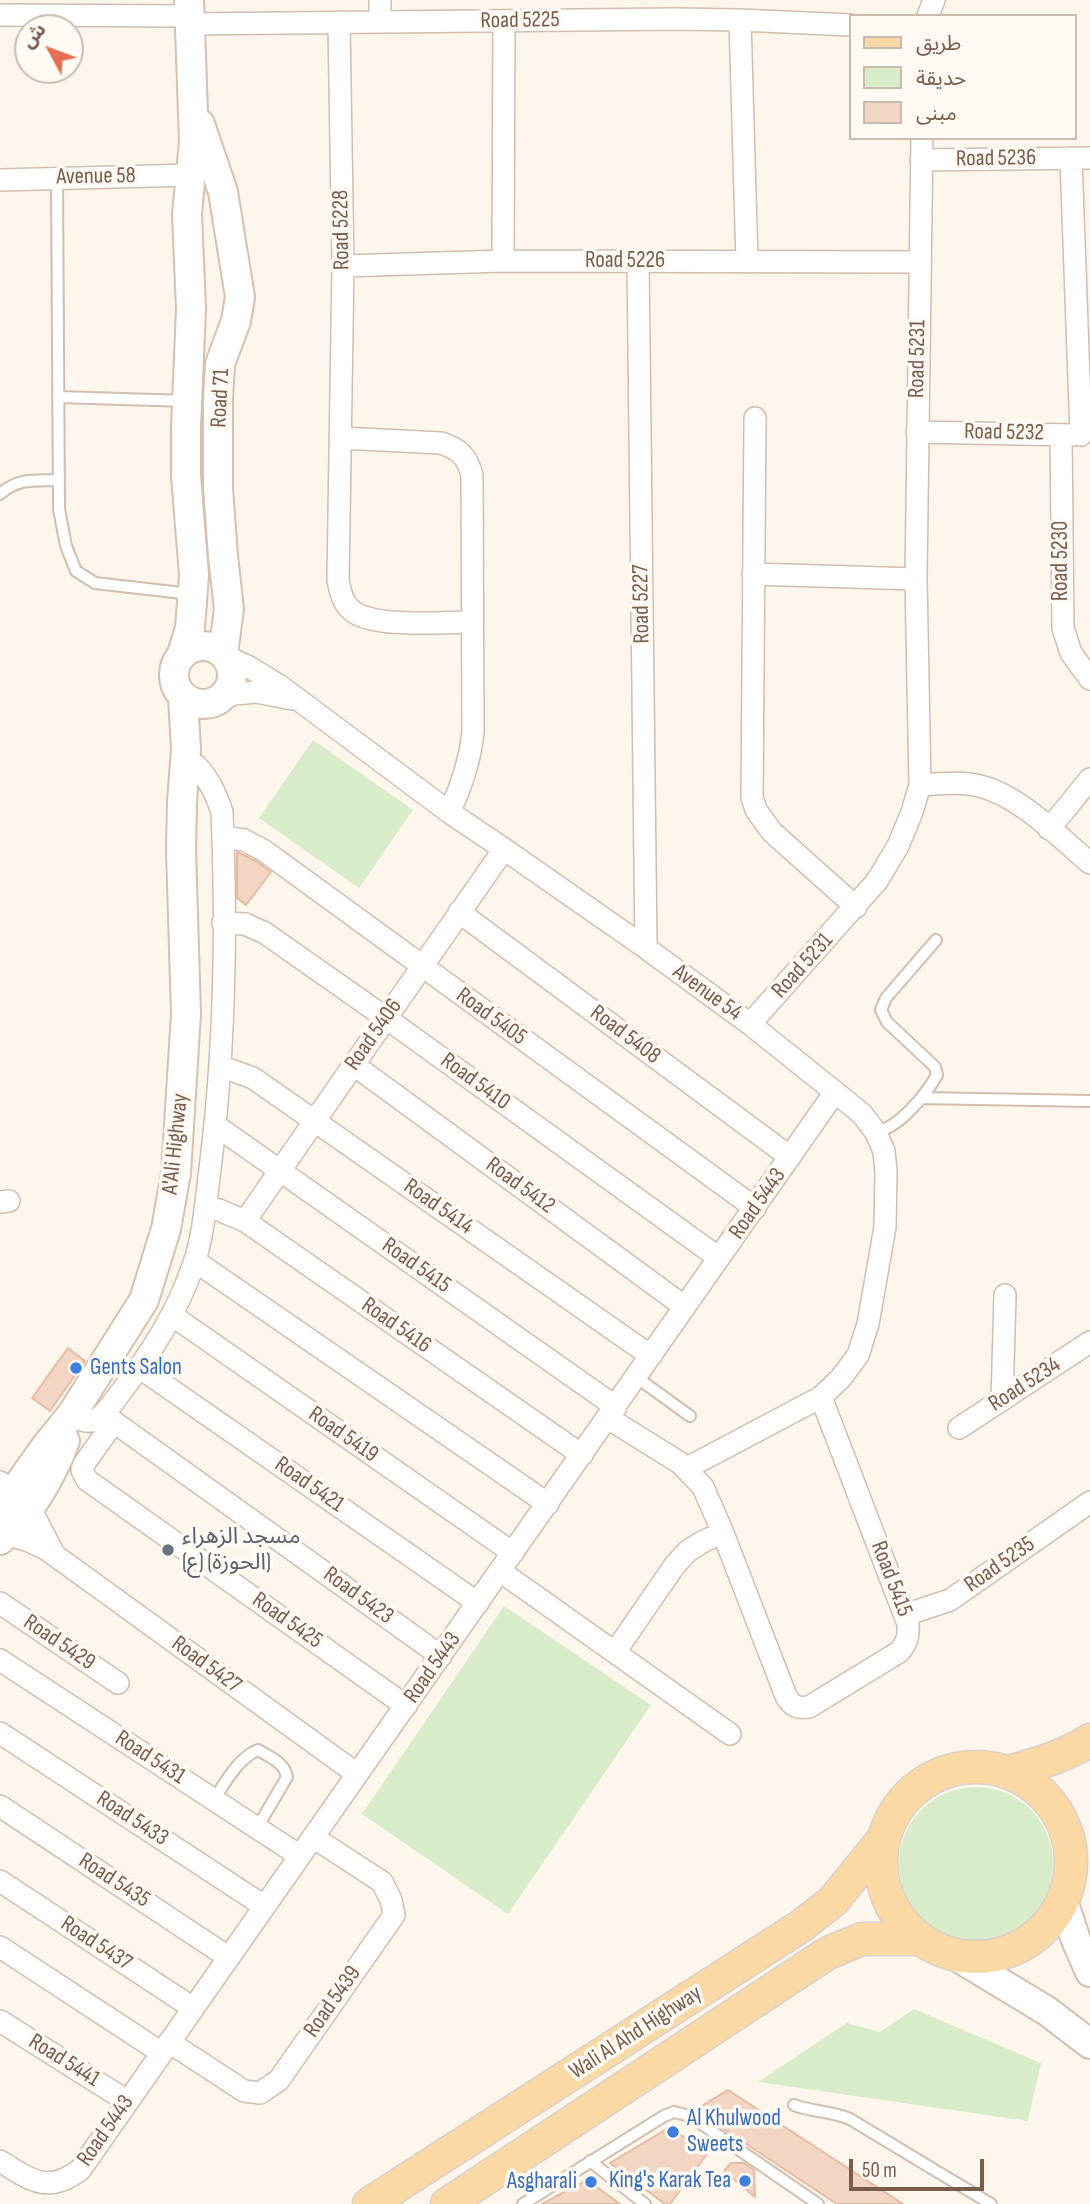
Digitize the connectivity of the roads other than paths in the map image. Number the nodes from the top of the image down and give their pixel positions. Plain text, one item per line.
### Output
1 (380, 0) edge
2 (676, 10) edge
3 (189, 13) edge
4 (0, 15) edge
5 (740, 20) junction
6 (339, 22) junction
7 (380, 22) junction
8 (504, 22) junction
9 (848, 25) edge
10 (193, 108) junction
11 (922, 149) edge
12 (1080, 158) edge
13 (191, 175) junction
14 (57, 178) junction
15 (0, 180) edge
16 (503, 261) junction
17 (638, 261) junction
18 (747, 262) junction
19 (920, 262) junction
20 (343, 266) junction
21 (1083, 286) edge
22 (58, 397) junction
23 (187, 401) junction
24 (755, 418) dead end
25 (917, 432) junction
26 (1077, 435) edge
27 (341, 438) junction
28 (59, 480) junction
29 (0, 494) edge
30 (753, 574) junction
31 (916, 579) junction
32 (192, 594) junction
33 (472, 622) junction
34 (182, 654) junction
35 (224, 655) junction
36 (1090, 679) edge
37 (183, 698) junction
38 (218, 699) junction
39 (298, 701) junction
40 (197, 766) junction
41 (1090, 779) edge
42 (920, 785) junction
43 (449, 812) junction
44 (1049, 829) junction
45 (223, 837) junction
46 (504, 849) junction
47 (181, 850) junction
48 (1090, 863) edge
49 (856, 907) junction
50 (459, 912) junction
51 (223, 923) junction
52 (936, 940) dead end
53 (646, 948) junction
54 (421, 966) junction
55 (386, 1018) junction
56 (750, 1024) junction
57 (354, 1065) junction
58 (220, 1066) junction
59 (835, 1092) junction
60 (921, 1098) junction
61 (1090, 1101) edge
62 (315, 1121) junction
63 (215, 1125) junction
64 (875, 1131) junction
65 (790, 1157) junction
66 (280, 1170) junction
67 (205, 1208) junction
68 (755, 1208) junction
69 (245, 1221) junction
70 (719, 1258) junction
71 (195, 1261) junction
72 (1005, 1295) dead end
73 (685, 1307) junction
74 (173, 1316) junction
75 (1090, 1342) edge
76 (651, 1356) junction
77 (139, 1367) junction
78 (636, 1377) junction
79 (821, 1397) junction
80 (1002, 1400) junction
81 (612, 1412) junction
82 (72, 1414) junction
83 (691, 1416) dead end
84 (108, 1419) junction
85 (959, 1429) dead end
86 (582, 1455) junction
87 (687, 1468) junction
88 (1090, 1502) edge
89 (548, 1504) junction
90 (7, 1514) edge
91 (723, 1533) junction
92 (513, 1553) junction
93 (54, 1555) junction
94 (500, 1571) junction
95 (0, 1603) edge
96 (478, 1603) junction
97 (905, 1615) junction
98 (615, 1652) junction
99 (441, 1656) junction
100 (0, 1660) edge
101 (118, 1684) dead end
102 (406, 1706) junction
103 (0, 1733) edge
104 (730, 1734) dead end
105 (1090, 1740) edge
106 (1008, 1772) junction
107 (358, 1774) junction
108 (214, 1800) junction
109 (0, 1806) edge
110 (257, 1828) junction
111 (1090, 1829) edge
112 (313, 1837) junction
113 (884, 1838) junction
114 (300, 1856) junction
115 (1072, 1863) junction
116 (0, 1881) edge
117 (1063, 1901) junction
118 (264, 1906) junction
119 (920, 1939) junction
120 (0, 1947) edge
121 (956, 1955) junction
122 (228, 1957) junction
123 (1090, 1972) edge
124 (193, 2008) junction
125 (2, 2026) edge
126 (1090, 2044) edge
127 (165, 2047) junction
128 (127, 2101) junction
129 (794, 2105) dead end
130 (0, 2161) edge
131 (590, 2161) junction
132 (369, 2204) edge
133 (447, 2204) edge
134 (523, 2204) edge
135 (645, 2204) edge
136 (818, 2204) edge
137 (990, 2204) edge

1 - 7 street
2 - 5 street, Road 5225
2 - 8 street, Road 5225
3 - 4 street, Road 5225
3 - 6 street, Road 5225
3 - 10 street, Road 71
5 - 9 street, Road 5225
5 - 18 street
6 - 7 street, Road 5225
6 - 20 street, Road 5228
7 - 8 street, Road 5225
8 - 16 street
10 - 13 street, Road 71
10 - 35 street, Road 71
11 - 12 street, Road 5236
11 - 19 street, Road 5231
12 - 21 street, Road 5236
13 - 14 street, Avenue 58
13 - 23 street, Road 71
14 - 15 street, Avenue 58
14 - 22 lane
16 - 17 street, Road 5226
16 - 20 street, Road 5226
17 - 18 street, Road 5226
17 - 53 street, Road 5227
18 - 19 street, Road 5226
19 - 25 street, Road 5231
20 - 27 street, Road 5228
21 - 26 street, Road 5236
22 - 23 lane
22 - 28 lane
23 - 32 street, Road 71
24 - 30 street
25 - 26 street, Road 5232
25 - 31 street, Road 5231
26 - 36 street, Road 5230
27 - 33 street
27 - 33 street, Road 5228
28 - 29 lane
28 - 32 lane
30 - 31 street
30 - 49 street
31 - 42 street, Road 5231
32 - 34 street, Road 71
33 - 43 street
34 - 35 street
34 - 37 street
35 - 38 street
35 - 39 street, Avenue 54
37 - 38 street
37 - 47 street, A'Ali Highway
38 - 39 street, Avenue 54
38 - 40 street, A'Ali Highway
39 - 43 street, Avenue 54
40 - 45 street
40 - 47 street, A'Ali Highway
41 - 44 street
42 - 44 street
42 - 49 street, Road 5231
43 - 46 street, Avenue 54
44 - 48 street
45 - 51 street
45 - 54 street, Road 5405
46 - 50 street, Road 5406
46 - 53 street, Avenue 54
47 - 82 street, A'Ali Highway
49 - 56 street, Road 5231
50 - 54 street, Road 5406
50 - 65 street, Road 5408
51 - 55 street, Road 5410
51 - 58 street
52 - 60 lane
53 - 56 street, Avenue 54
54 - 55 street, Road 5406
54 - 68 street, Road 5405
55 - 57 street, Road 5406
55 - 70 street, Road 5410
56 - 59 street, Avenue 54
57 - 62 street, Road 5406
57 - 73 street, Road 5412
58 - 62 street, Road 5414
58 - 63 street
59 - 64 street, Avenue 54
59 - 65 street, Road 5443
60 - 61 lane
60 - 64 lane
62 - 66 street, Road 5406
62 - 76 street, Road 5414
63 - 66 street, Road 5415
63 - 67 street
64 - 79 street, Avenue 54
65 - 68 street, Road 5443
66 - 69 street, Road 5406
66 - 81 street, Road 5415
67 - 69 street, Road 5416
67 - 71 street
68 - 70 street, Road 5443
69 - 86 street, Road 5416
70 - 73 street, Road 5443
71 - 74 street
71 - 89 street
72 - 80 street
73 - 76 street, Road 5443
74 - 77 street
74 - 92 street, Road 5419
75 - 80 street, Road 5234
76 - 78 street, Road 5443
77 - 84 street
77 - 96 street, Road 5421
78 - 81 street, Road 5443
78 - 83 lane
79 - 87 street
79 - 97 street, Road 5415
80 - 85 street, Road 5234
81 - 86 street, Road 5443
81 - 87 street, Road 5415
82 - 84 street
82 - 90 street, A'Ali Highway
84 - 99 street, Road 5423
84 - 102 street, Road 5425
86 - 89 street, Road 5443
87 - 91 street, Road 5415
88 - 97 street, Road 5235
89 - 92 street, Road 5443
90 - 93 street, Road 5427
90 - 93 street, Road 5427
91 - 97 street, Road 5415
91 - 98 street
92 - 94 street, Road 5443
93 - 107 street, Road 5427
94 - 96 street, Road 5443
94 - 98 street
95 - 101 street, Road 5429
96 - 99 street, Road 5443
98 - 104 street
99 - 102 street, Road 5443
100 - 108 street, Road 5431
102 - 107 street, Road 5443
103 - 118 street, Road 5433
105 - 106 main road
106 - 113 main road
106 - 115 main road
107 - 112 street, Road 5443
108 - 110 street, Road 5431
108 - 110 lane
109 - 122 street, Road 5435
110 - 114 street, Road 5431
111 - 115 main road
112 - 114 street, Road 5443
112 - 127 street, Road 5439
113 - 119 main road
113 - 132 main road, Wali Al Ahd Highway
114 - 118 street, Road 5443
115 - 117 main road
116 - 124 street, Road 5437
117 - 121 main road
117 - 123 street
118 - 122 street, Road 5443
119 - 121 main road
119 - 133 main road, Wali Al Ahd Highway
120 - 127 street, Road 5439
121 - 126 street
122 - 124 street, Road 5443
124 - 127 street, Road 5443
125 - 128 street, Road 5441
127 - 128 street, Road 5443
128 - 130 street, Road 5443
129 - 137 lane
131 - 134 lane
131 - 135 lane
131 - 136 lane

